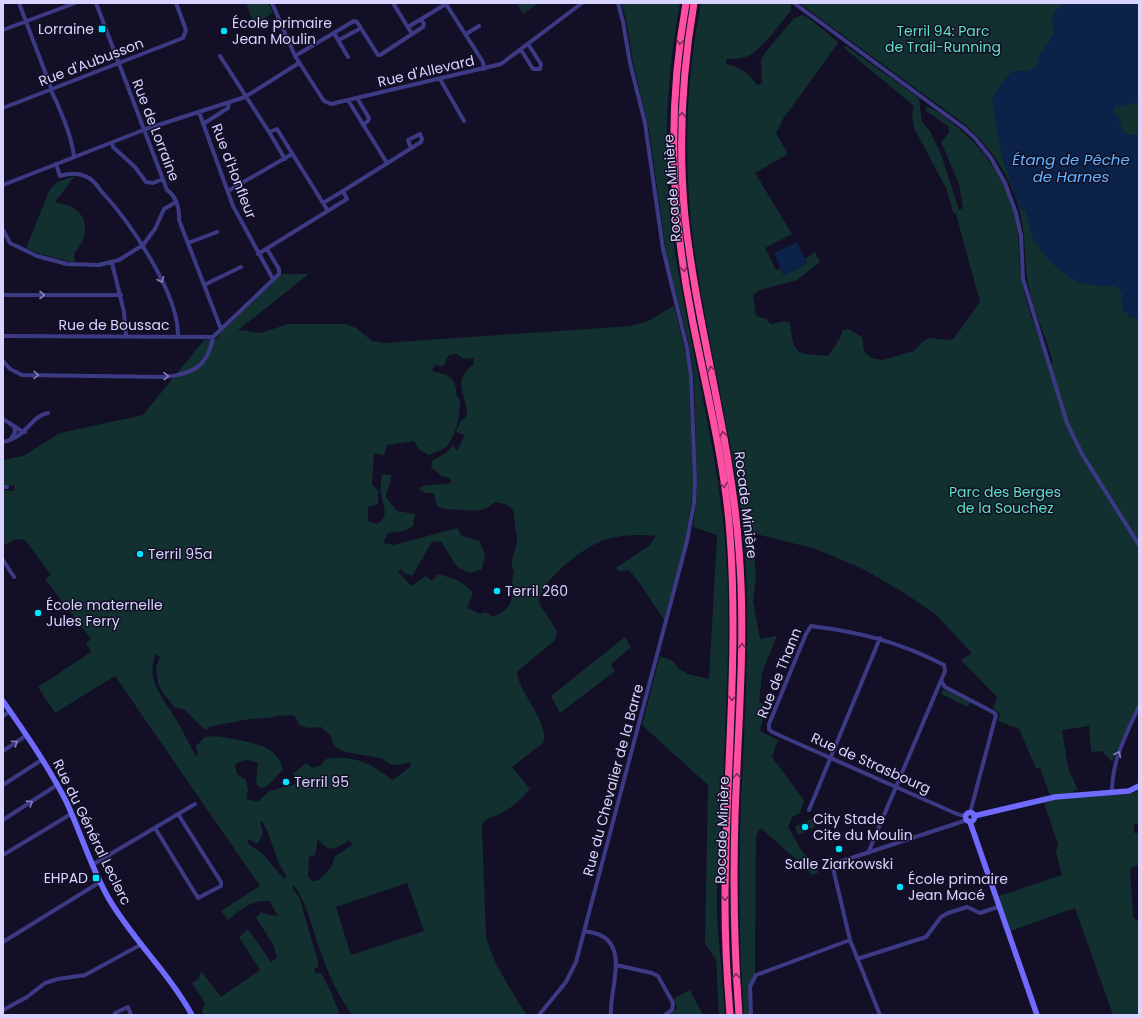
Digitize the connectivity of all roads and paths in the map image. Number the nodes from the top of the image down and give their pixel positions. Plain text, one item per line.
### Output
1 (18, 3) edge
2 (75, 3) edge
3 (96, 3) edge
4 (176, 3) edge
5 (393, 3) edge
6 (447, 3) edge
7 (582, 3) edge
8 (618, 3) edge
9 (686, 3) edge
10 (694, 3) edge
11 (794, 3) edge
12 (274, 4) edge
13 (421, 19) junction
14 (26, 22) junction
15 (479, 26) dead end
16 (408, 27) junction
17 (361, 28) junction
18 (3, 30) edge
19 (334, 33) junction
20 (412, 34) junction
21 (466, 34) junction
22 (339, 40) junction
23 (528, 44) junction
24 (521, 50) junction
25 (220, 56) dead end
26 (295, 56) junction
27 (348, 57) dead end
28 (299, 62) junction
29 (118, 64) junction
30 (484, 69) junction
31 (440, 79) junction
32 (50, 90) junction
33 (245, 97) junction
34 (357, 98) junction
35 (348, 100) junction
36 (229, 102) junction
37 (3, 108) edge
38 (199, 112) junction
39 (464, 121) dead end
40 (203, 124) junction
41 (363, 125) junction
42 (144, 130) junction
43 (268, 132) junction
44 (112, 143) junction
45 (411, 148) dead end
46 (292, 154) junction
47 (74, 157) junction
48 (285, 159) junction
49 (387, 163) junction
50 (56, 164) junction
51 (163, 180) junction
52 (3, 185) edge
53 (228, 191) junction
54 (343, 191) junction
55 (176, 202) junction
56 (323, 203) junction
57 (328, 211) junction
58 (3, 230) edge
59 (217, 232) dead end
60 (4, 237) edge
61 (188, 243) junction
62 (143, 245) junction
63 (267, 249) junction
64 (258, 254) junction
65 (112, 263) junction
66 (241, 267) dead end
67 (273, 279) junction
68 (204, 285) junction
69 (3, 295) edge
70 (121, 295) junction
71 (221, 329) junction
72 (3, 336) edge
73 (126, 336) junction
74 (178, 336) junction
75 (213, 337) junction
76 (3, 361) edge
77 (48, 413) dead end
78 (3, 419) edge
79 (14, 427) junction
80 (25, 432) junction
81 (11, 440) junction
82 (3, 442) edge
83 (1139, 545) edge
84 (3, 560) edge
85 (14, 577) dead end
86 (880, 638) junction
87 (942, 682) junction
88 (3, 701) edge
89 (1139, 706) edge
90 (10, 711) junction
91 (3, 716) edge
92 (769, 729) joint
93 (27, 735) junction
94 (3, 751) edge
95 (831, 757) junction
96 (43, 759) junction
97 (3, 785) edge
98 (57, 785) junction
99 (897, 786) junction
100 (1139, 786) edge
101 (1112, 792) junction
102 (195, 804) dead end
103 (809, 810) dead end
104 (71, 814) junction
105 (178, 814) junction
106 (968, 817) junction
107 (3, 820) edge
108 (957, 822) junction
109 (155, 828) junction
110 (868, 853) junction
111 (3, 855) edge
112 (92, 865) junction
113 (100, 882) junction
114 (998, 907) junction
115 (584, 931) junction
116 (850, 940) junction
117 (3, 942) edge
118 (142, 944) junction
119 (857, 959) junction
120 (616, 965) junction
121 (3, 1010) edge
122 (191, 1014) edge
123 (116, 1015) edge
124 (131, 1015) edge
125 (539, 1015) edge
126 (611, 1015) edge
127 (665, 1015) edge
128 (730, 1015) edge
129 (739, 1015) edge
130 (751, 1015) edge
131 (880, 1015) edge
132 (1037, 1015) edge

1 - 14 street
2 - 14 street
3 - 29 street, Rue de Lorraine
4 - 29 street, Rue d'Aubusson
5 - 16 street
6 - 13 street
6 - 21 street
7 - 23 street, Rue d'Allevard
8 - 115 street, Rue du Chevalier de la Barre
9 -> 128 highway, Rocade Minière
129 -> 10 highway, Rocade Minière
11 - 83 street
12 - 26 street
13 - 16 street
13 - 20 street
14 - 18 street
14 - 32 street
15 - 21 street
16 - 20 street
17 - 19 street
17 - 20 street
17 - 22 street
19 - 22 street
19 - 26 street
21 - 30 street
22 - 27 street
23 - 24 street, Rue d'Allevard
23 - 24 street
24 - 30 street, Rue d'Allevard
25 - 33 street
26 - 28 street
28 - 33 street
28 - 35 street, Rue d'Allevard
29 - 32 street, Rue d'Aubusson
29 - 42 street, Rue de Lorraine
30 - 31 street, Rue d'Allevard
31 - 34 street, Rue d'Allevard
31 - 39 street
32 - 37 street, Rue d'Aubusson
32 - 47 street
33 - 36 street
33 - 43 street
34 - 35 street, Rue d'Allevard
34 - 41 street
35 - 41 street
36 - 38 street
36 - 40 street
38 - 40 street, Rue d'Honfleur
38 - 42 street
40 - 53 street, Rue d'Honfleur
41 - 49 street
42 - 44 street
42 - 51 street, Rue de Lorraine
43 - 46 street
43 - 48 street
44 - 47 street
44 - 51 street
45 - 49 street
46 - 48 street
46 - 56 street
47 - 50 street
48 - 53 street
49 - 54 street
50 - 52 street
50 - 62 street
51 - 55 street, Rue de Lorraine
53 - 64 street, Rue d'Honfleur
54 - 56 street
54 - 57 street
55 - 61 street, Rue de Lorraine
55 - 62 street
56 - 57 street
57 - 63 street
58 - 60 street
59 - 61 street
60 - 65 street
61 - 68 street, Rue de Lorraine
62 - 65 street
62 -> 74 street
63 - 64 street
63 - 67 street
64 - 67 street, Rue d'Honfleur
65 - 70 street
66 - 68 street
67 - 71 street
68 - 71 street, Rue de Lorraine
69 -> 70 street
70 - 73 street
71 - 75 street
72 - 73 street, Rue de Boussac
73 - 74 street, Rue de Boussac
74 - 75 street, Rue de Boussac
76 -> 75 street
77 - 80 street
78 - 79 street
79 - 80 street
79 - 81 street
80 - 81 street
81 - 82 street
84 - 85 street
86 - 87 street
86 - 92 street, Rue de Thann
86 - 95 street
87 - 99 street
87 - 106 street
88 - 90 street, Rue du Général Leclerc
101 -> 89 street
90 - 91 street
90 - 93 street, Rue du Général Leclerc
92 - 95 street, Rue de Strasbourg
94 -> 93 street
93 - 96 street, Rue du Général Leclerc
95 - 99 street, Rue de Strasbourg
95 - 103 street
96 - 97 street
96 - 98 street, Rue du Général Leclerc
98 - 104 street, Rue du Général Leclerc
107 -> 98 street
99 - 106 street, Rue de Strasbourg
99 - 110 street
100 - 101 street
101 - 106 street
102 - 105 street
104 - 111 street
104 - 112 street, Rue du Général Leclerc
105 - 109 street
105 - 109 street
106 - 108 street
106 - 108 street
106 - 114 street
108 - 110 street
109 - 112 street
110 - 116 street
112 - 113 street, Rue du Général Leclerc
113 - 117 street
113 - 118 street, Rue du Général Leclerc
114 - 119 street
114 - 132 street
115 - 120 street
115 - 125 street, Rue du Chevalier de la Barre
116 - 119 street
116 - 130 street
118 - 121 street
118 - 122 street, Rue du Général Leclerc
119 - 131 street
120 - 126 street
120 - 127 street
123 - 124 street

